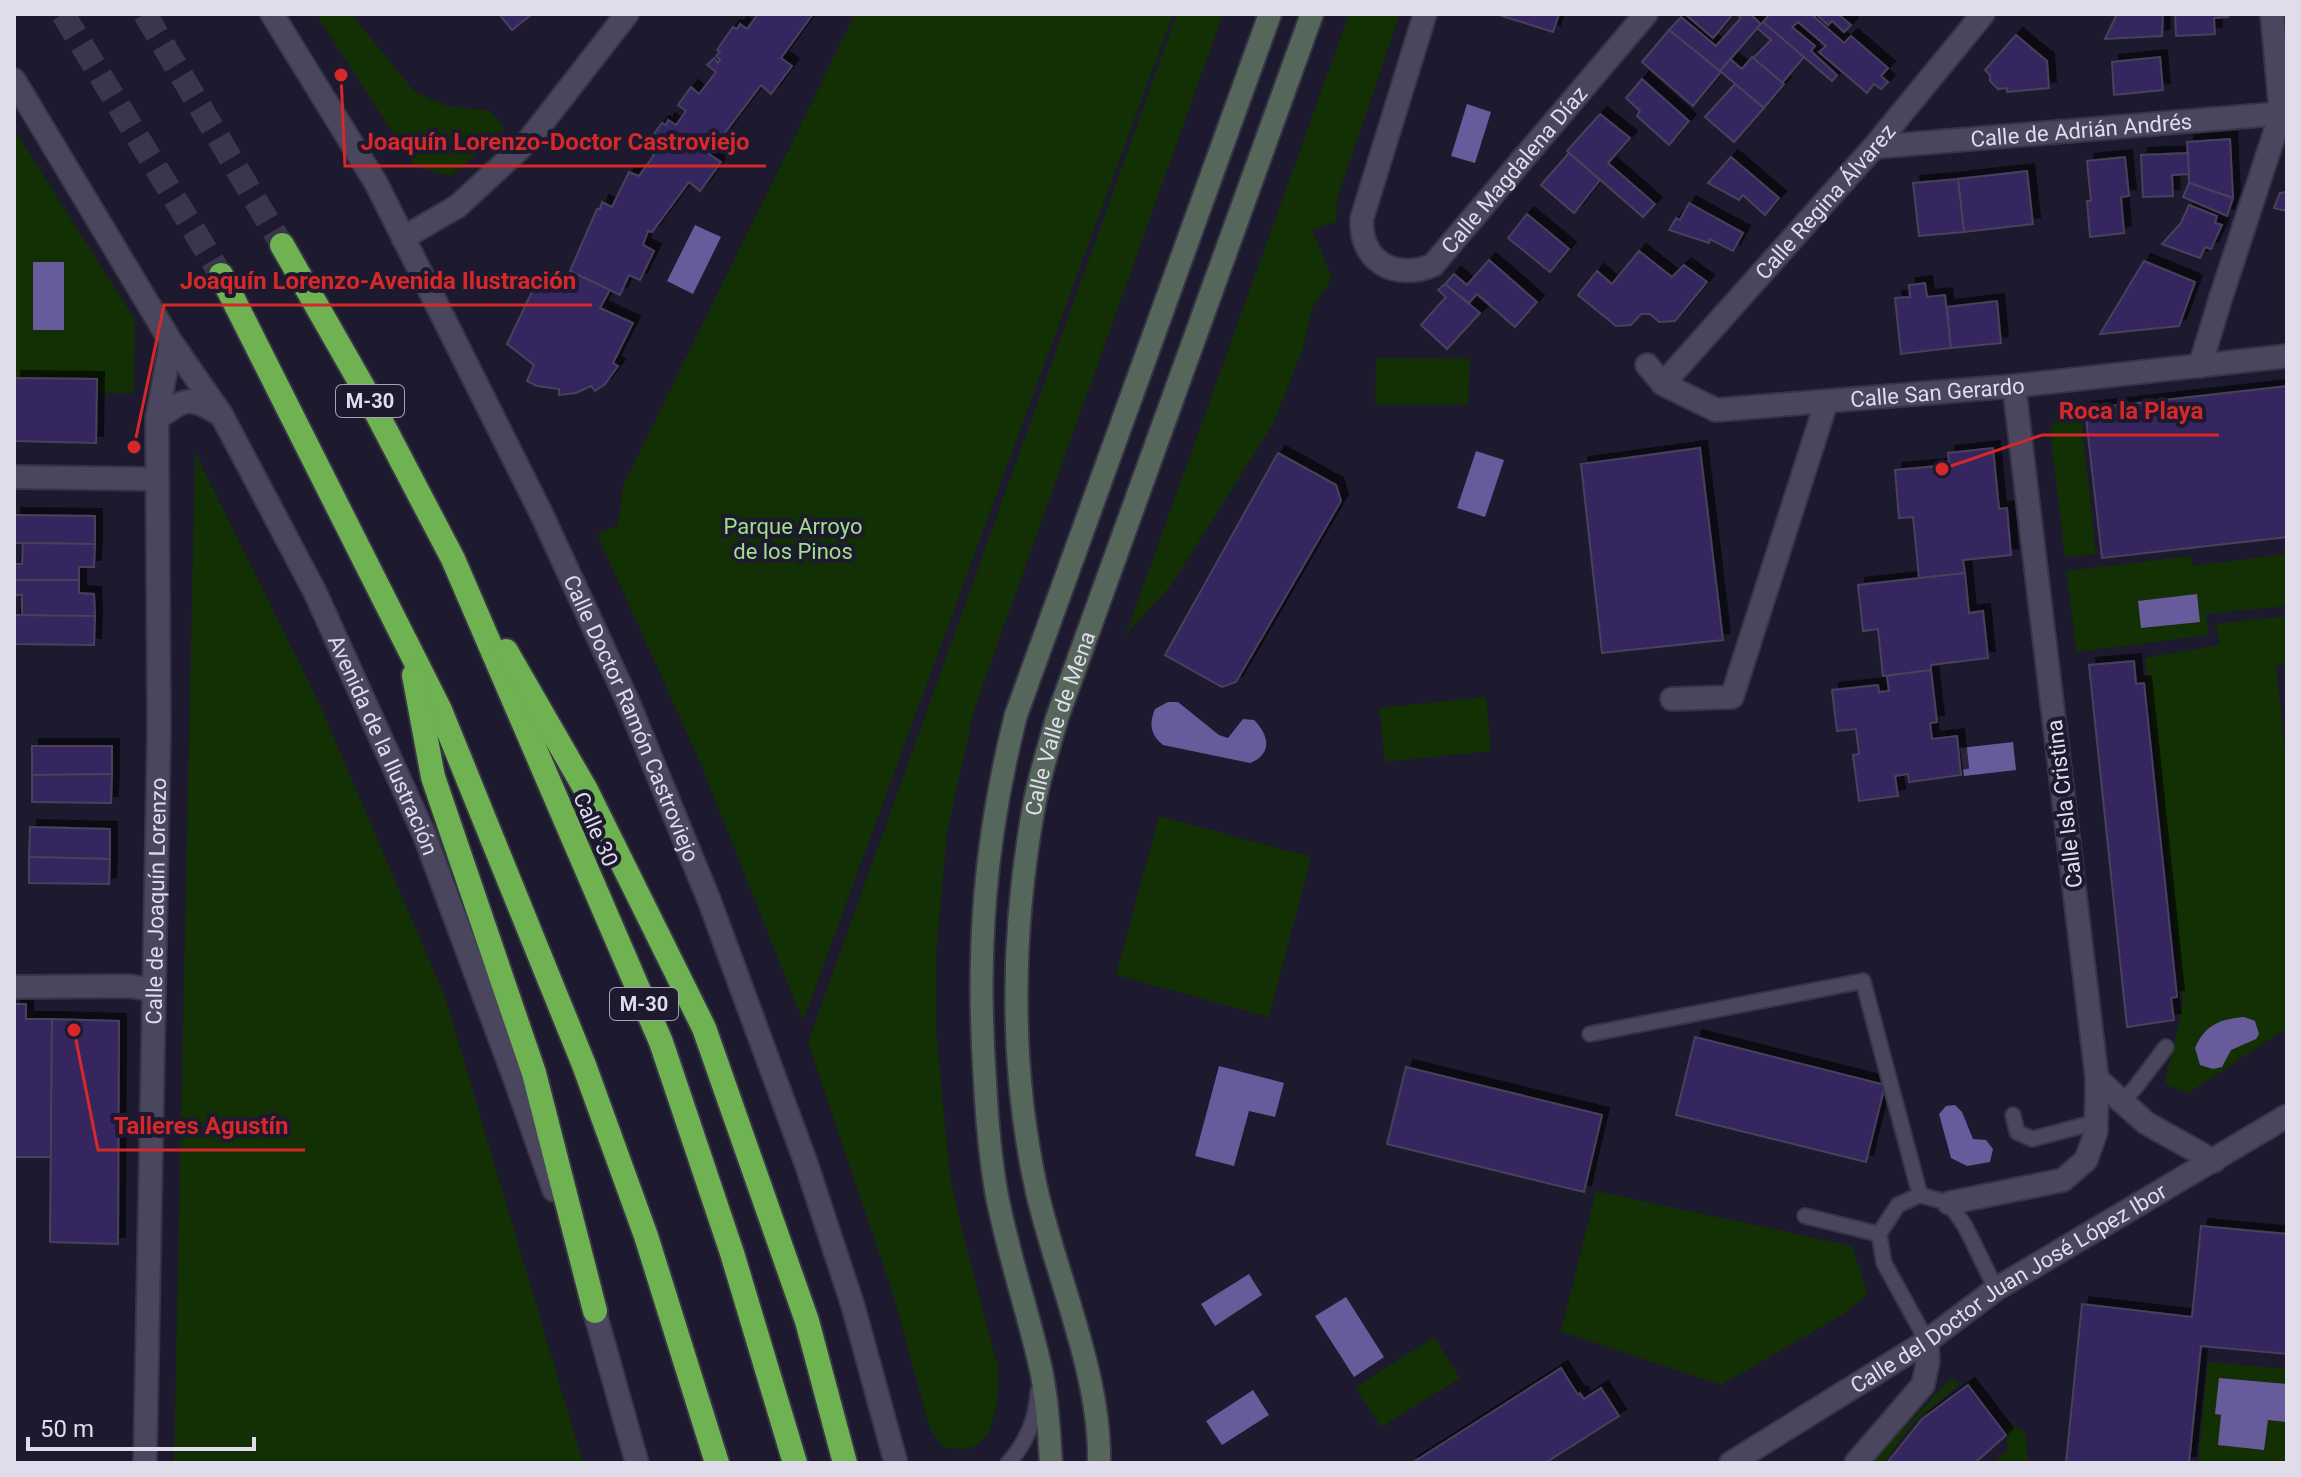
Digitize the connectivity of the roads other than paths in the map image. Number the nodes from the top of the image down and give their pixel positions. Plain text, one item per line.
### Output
1 (272, 14) edge
2 (627, 14) edge
3 (1270, 14) edge
4 (1312, 14) edge
5 (1425, 14) edge
6 (1646, 14) edge
7 (1983, 14) edge
8 (2272, 14) edge
9 (14, 80) edge
10 (2284, 114) edge
11 (1874, 147) junction
12 (403, 238) junction
13 (282, 245) tunnel mouth
14 (221, 275) tunnel mouth
15 (171, 342) junction
16 (2287, 356) edge
17 (1647, 365) dead end
18 (2200, 366) junction
19 (1663, 384) junction
20 (2014, 386) junction
21 (1826, 403) junction
22 (221, 414) junction
23 (157, 419) junction
24 (14, 477) edge
25 (156, 479) junction
26 (453, 559) junction
27 (409, 645) junction
28 (1672, 699) dead end
29 (14, 987) edge
30 (154, 990) junction
31 (1590, 1034) dead end
32 (2166, 1047) dead end
33 (2097, 1079) junction
34 (2121, 1102) junction
35 (2013, 1115) dead end
36 (2287, 1116) edge
37 (2096, 1122) junction
38 (2214, 1161) junction
39 (1920, 1195) junction
40 (1949, 1203) junction
41 (1805, 1216) dead end
42 (1879, 1234) junction
43 (1996, 1289) junction
44 (595, 1311) junction
45 (1927, 1341) junction
46 (1040, 1362) junction
47 (900, 1461) edge
48 (145, 1463) edge
49 (637, 1463) edge
50 (717, 1463) edge
51 (795, 1463) edge
52 (845, 1463) edge
53 (1008, 1463) edge
54 (1051, 1463) edge
55 (1099, 1463) edge
56 (1731, 1463) edge
57 (1856, 1463) edge

1 - 12 street, Calle Doctor Ramón Castroviejo
2 - 12 street
3 - 46 main road, Calle Valle de Mena
4 - 55 main road, Calle Valle de Mena
5 - 6 street, Calle Magdalena Díaz
7 - 11 street, Calle Regina Álvarez
8 - 10 street
9 - 15 street, Avenida de la Ilustración
10 - 11 street, Calle de Adrián Andrés
10 - 18 street
11 - 19 street, Calle Regina Álvarez
12 - 47 street, Calle Doctor Ramón Castroviejo
13 - 26 highway, Calle 30 / M-30
14 - 27 highway
15 - 22 street, Avenida de la Ilustración
15 - 23 street, Calle de Joaquín Lorenzo
16 - 18 street, Calle San Gerardo
17 - 19 street, Calle San Gerardo
18 - 20 street, Calle San Gerardo
19 - 21 street, Calle San Gerardo
20 - 21 street, Calle San Gerardo
20 - 33 street, Calle Isla Cristina
21 - 28 street, Calle San Gerardo
22 - 23 street
22 - 44 street, Avenida de la Ilustración
23 - 25 street, Calle de Joaquín Lorenzo
24 - 25 street
25 - 30 street, Calle de Joaquín Lorenzo
26 - 51 highway, Calle 30 / M-30
26 - 52 highway
27 - 44 highway
27 - 50 highway
29 - 30 street
30 - 48 street, Calle de Joaquín Lorenzo
31 - 39 lane
32 - 34 lane
33 - 34 street
33 - 37 street, Calle Isla Cristina
34 - 38 street
35 - 37 lane
36 - 38 street, Calle del Doctor Juan José López Ibor
37 - 40 street, Calle Isla Cristina
38 - 43 street, Calle del Doctor Juan José López Ibor
39 - 40 lane
39 - 42 lane
40 - 43 lane
41 - 42 lane
42 - 45 lane
43 - 45 street, Calle del Doctor Juan José López Ibor
44 - 49 street, Avenida de la Ilustración
45 - 56 street, Calle del Doctor Juan José López Ibor
45 - 57 street
46 - 53 lane
46 - 54 main road, Calle Valle de Mena

